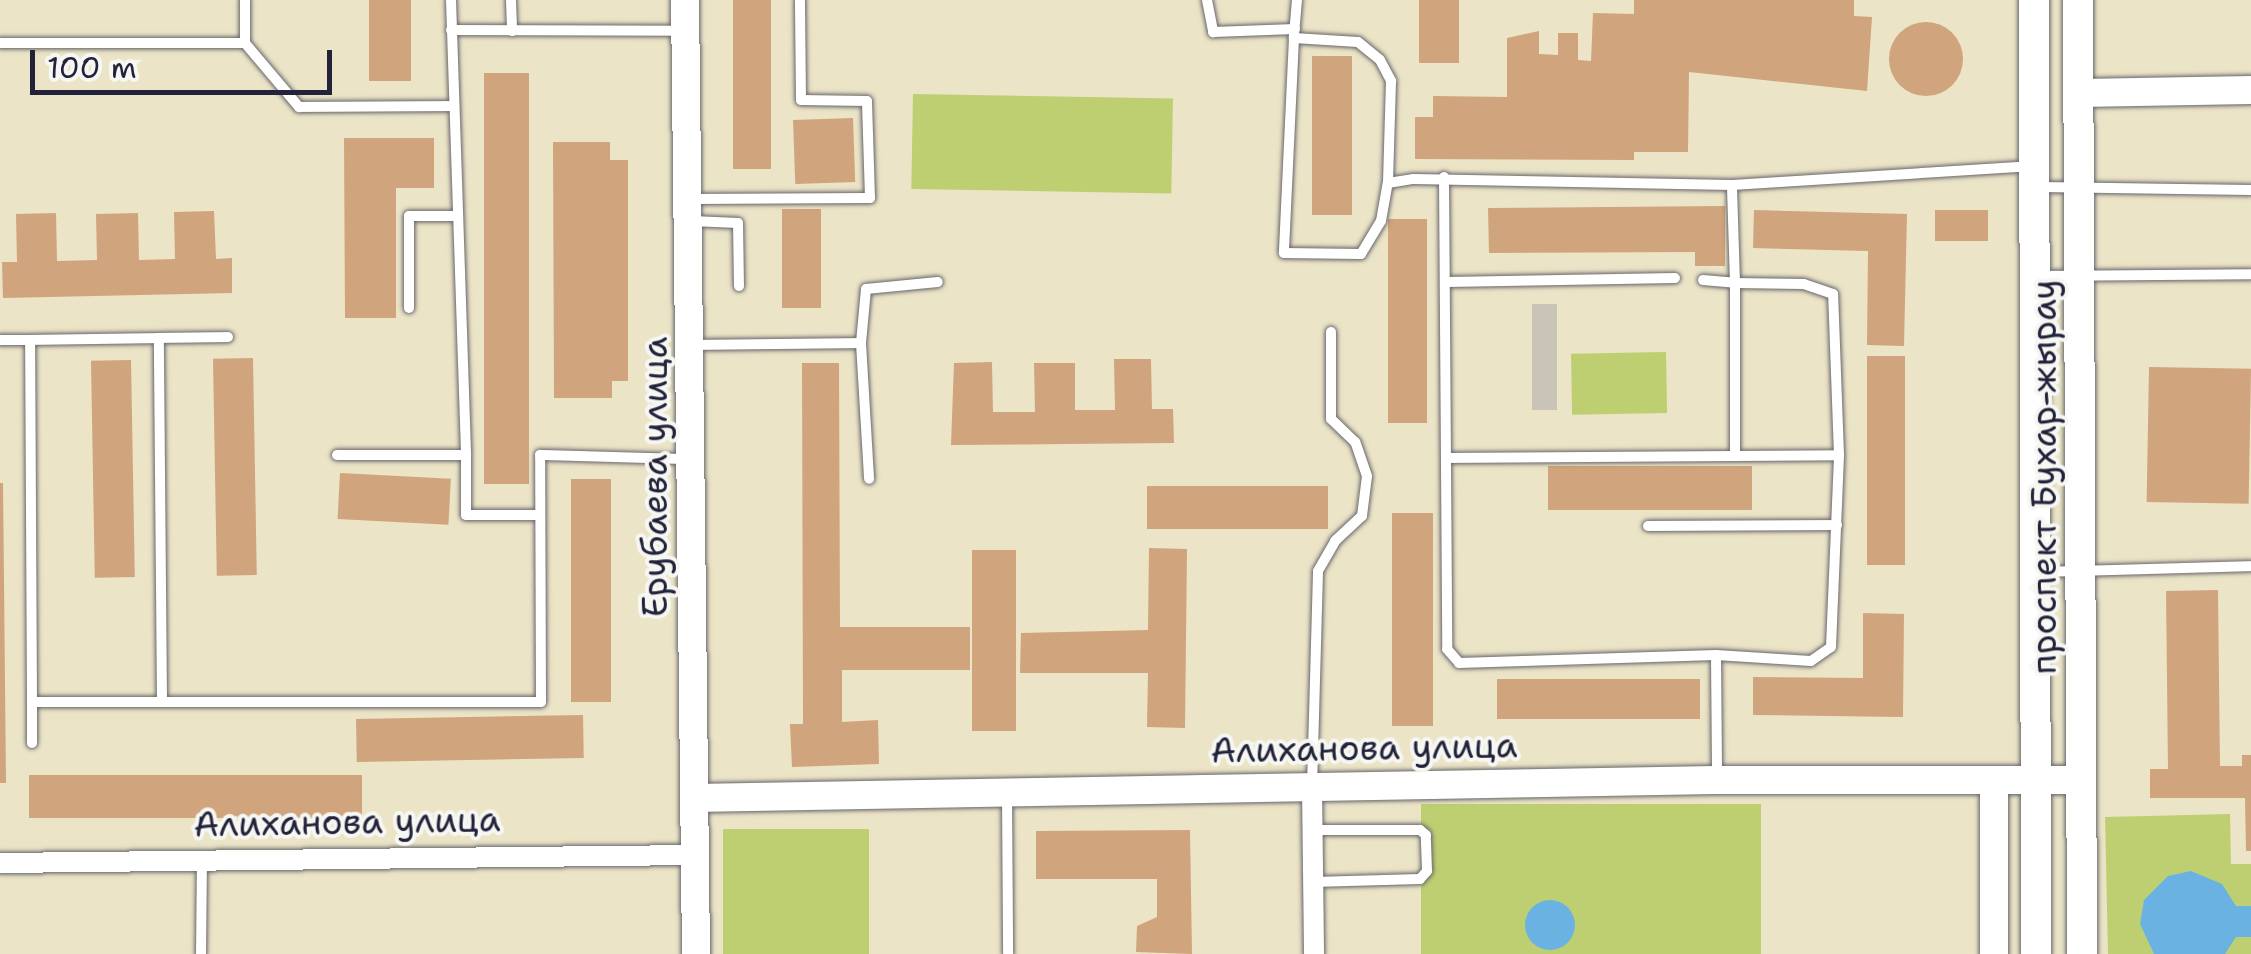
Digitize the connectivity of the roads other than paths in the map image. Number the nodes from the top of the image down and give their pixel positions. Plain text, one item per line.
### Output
1 (245, 0) edge
2 (452, 0) edge
3 (511, 0) edge
4 (685, 0) edge
5 (800, 0) edge
6 (1207, 0) edge
7 (1296, 0) edge
8 (2034, 0) edge
9 (2078, 0) edge
10 (451, 30) junction
11 (512, 31) junction
12 (686, 31) junction
13 (1295, 33) junction
14 (0, 43) edge
15 (245, 43) junction
16 (2251, 90) edge
17 (2080, 93) junction
18 (454, 106) junction
19 (1444, 176) junction
20 (2034, 176) junction
21 (1388, 183) junction
22 (1732, 184) junction
23 (2083, 188) junction
24 (2251, 190) edge
25 (691, 210) junction
26 (458, 216) junction
27 (2251, 274) edge
28 (2036, 276) junction
29 (2080, 276) junction
30 (1675, 278) dead end
31 (1704, 280) dead end
32 (938, 282) dead end
33 (1447, 282) junction
34 (1735, 283) junction
35 (739, 286) dead end
36 (410, 308) dead end
37 (1331, 332) dead end
38 (228, 337) dead end
39 (159, 338) junction
40 (0, 340) edge
41 (30, 340) junction
42 (861, 344) junction
43 (692, 346) junction
44 (1735, 452) junction
45 (337, 455) dead end
46 (466, 455) junction
47 (1839, 455) junction
48 (1447, 458) junction
49 (693, 459) junction
50 (870, 479) dead end
51 (540, 515) junction
52 (1837, 525) junction
53 (1648, 526) dead end
54 (2251, 566) edge
55 (2081, 570) junction
56 (2036, 572) junction
57 (1716, 655) junction
58 (32, 702) junction
59 (162, 702) junction
60 (32, 744) dead end
61 (1717, 780) junction
62 (2082, 780) junction
63 (1994, 782) junction
64 (2035, 782) junction
65 (1312, 786) junction
66 (1007, 791) junction
67 (694, 798) junction
68 (1313, 830) junction
69 (696, 856) junction
70 (202, 860) junction
71 (0, 863) edge
72 (1313, 882) junction
73 (201, 954) edge
74 (696, 954) edge
75 (1008, 954) edge
76 (1314, 954) edge
77 (1994, 954) edge
78 (2036, 954) edge
79 (2082, 954) edge

1 - 15 lane
2 - 10 lane
3 - 11 lane
4 - 12 street, Ерубаева улица
5 - 25 lane
6 - 13 lane
7 - 13 lane
8 - 20 main road, проспект Бухар-жырау
9 - 17 main road, проспект Бухар-жырау
10 - 11 lane
10 - 18 lane
11 - 12 lane
12 - 25 street, Ерубаева улица
13 - 21 lane
13 - 21 lane
14 - 15 lane
15 - 18 lane
16 - 17 street
17 - 23 main road, проспект Бухар-жырау
18 - 26 lane
19 - 21 lane
19 - 22 lane
19 - 33 lane
20 - 22 lane
20 - 23 lane
20 - 28 main road, проспект Бухар-жырау
22 - 34 lane
23 - 24 lane
23 - 29 main road, проспект Бухар-жырау
25 - 35 lane
25 - 43 street, Ерубаева улица
26 - 36 lane
26 - 46 lane
27 - 29 lane
28 - 29 lane
28 - 56 main road, проспект Бухар-жырау
29 - 55 main road, проспект Бухар-жырау
30 - 33 lane
31 - 34 lane
32 - 42 lane
33 - 48 lane
34 - 44 lane
34 - 47 lane
37 - 65 lane
38 - 39 lane
39 - 41 lane
39 - 59 lane
40 - 41 lane
41 - 58 lane
42 - 43 lane
42 - 50 lane
43 - 49 street, Ерубаева улица
44 - 47 lane
44 - 48 lane
45 - 46 lane
46 - 51 lane
47 - 52 lane
48 - 57 lane
49 - 51 lane
49 - 67 street, Ерубаева улица
51 - 59 lane
52 - 53 lane
52 - 57 lane
54 - 55 lane
55 - 56 lane
55 - 62 main road, проспект Бухар-жырау
56 - 64 main road, проспект Бухар-жырау
57 - 61 lane
58 - 59 lane
58 - 60 lane
61 - 63 street, Алиханова улица
61 - 65 street, Алиханова улица
62 - 64 street, Алиханова улица
62 - 79 main road, проспект Бухар-жырау
63 - 64 street, Алиханова улица
63 - 77 street
64 - 78 main road, проспект Бухар-жырау
65 - 66 street, Алиханова улица
65 - 68 street
66 - 67 street, Алиханова улица
66 - 75 lane
67 - 69 street, Ерубаева улица
68 - 72 street
68 - 72 lane
69 - 70 street, Алиханова улица
69 - 74 street, Ерубаева улица
70 - 71 street, Алиханова улица
70 - 73 lane
72 - 76 street

